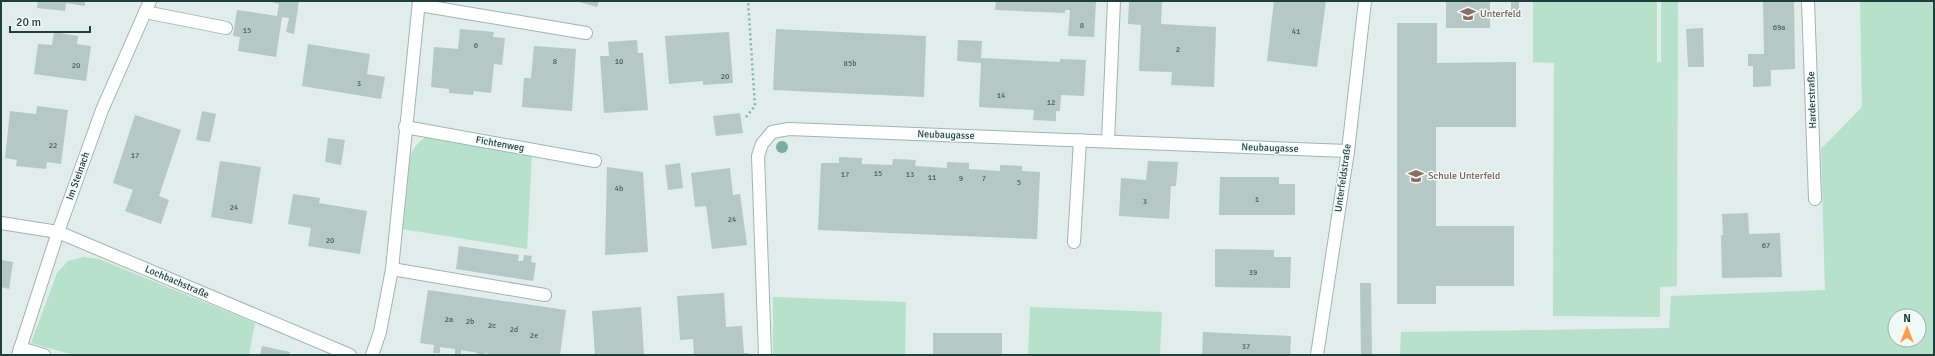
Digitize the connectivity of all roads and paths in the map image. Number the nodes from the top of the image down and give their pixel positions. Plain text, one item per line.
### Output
1 (748, 1) edge
2 (1114, 1) edge
3 (1366, 1) edge
4 (1808, 1) edge
5 (419, 3) edge
6 (148, 6) edge
7 (226, 28) dead end
8 (586, 33) dead end
9 (746, 117) dead end
10 (405, 127) junction
11 (1080, 140) junction
12 (1108, 141) junction
13 (1348, 151) junction
14 (595, 161) dead end
15 (1815, 199) dead end
16 (1, 223) edge
17 (58, 232) junction
18 (1074, 242) dead end
19 (392, 269) junction
20 (545, 295) dead end
21 (19, 352) edge
22 (44, 355) edge
23 (350, 355) edge
24 (372, 355) edge
25 (764, 355) edge
26 (1318, 355) edge

1 - 9 path
2 - 12 street
3 - 13 street, Unterfeldstraße
4 - 15 street, Harderstraße
5 - 8 street
5 - 10 street
6 - 7 street
6 - 17 street, Im Steinach
10 - 14 street, Fichtenweg
10 - 19 street
11 - 12 street, Neubaugasse
11 - 18 street
11 - 25 street, Neubaugasse
12 - 13 street, Neubaugasse
13 - 26 street, Unterfeldstraße
16 - 17 street, Lochbachstraße
17 - 21 street, Im Steinach
17 - 23 street, Lochbachstraße
19 - 20 street
19 - 24 street
21 - 22 street

